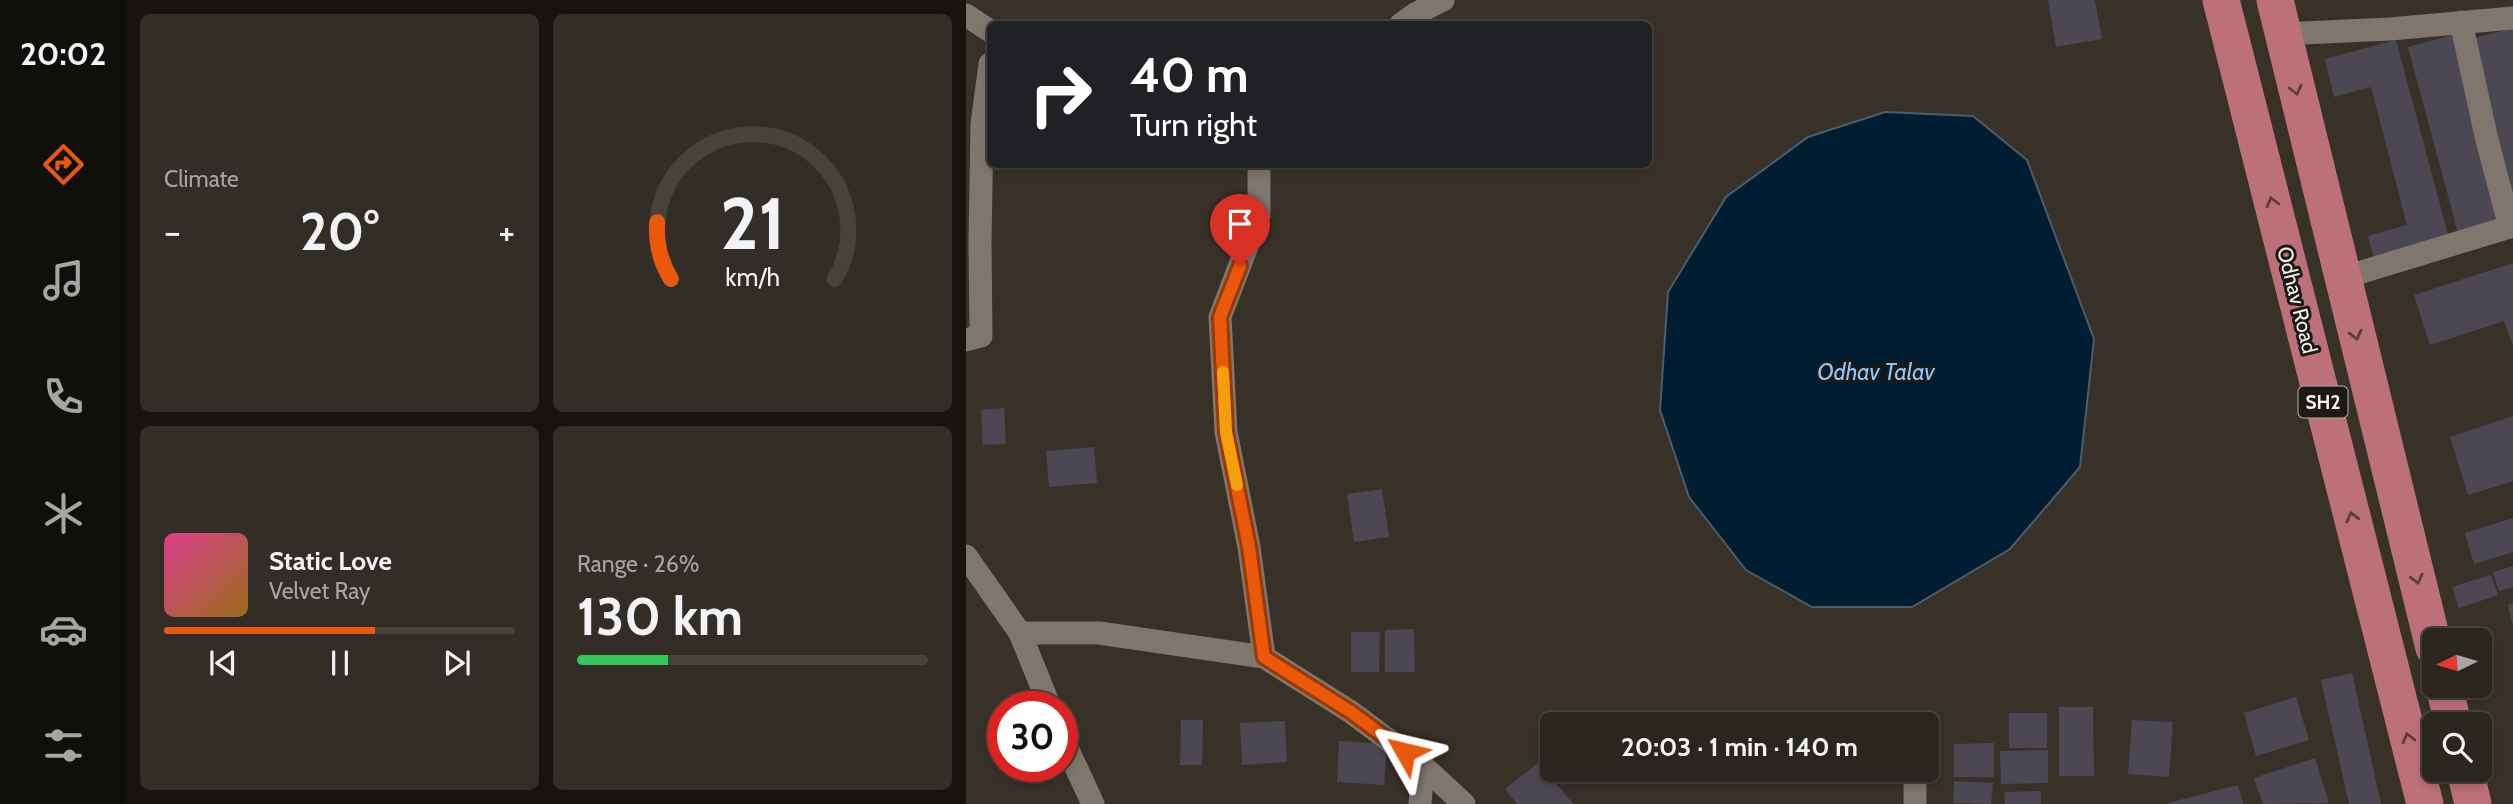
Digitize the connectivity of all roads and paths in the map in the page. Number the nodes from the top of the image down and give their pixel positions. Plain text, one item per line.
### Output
1 (1443, 0) edge
2 (2221, 0) edge
3 (966, 15) edge
4 (2279, 17) edge
5 (2513, 18) edge
6 (1405, 21) edge
7 (2461, 22) junction
8 (987, 30) edge
9 (987, 86) edge
10 (1259, 168) edge
11 (2512, 226) edge
12 (2342, 278) junction
13 (966, 340) edge
14 (966, 556) edge
15 (2429, 628) edge
16 (1020, 633) junction
17 (1264, 657) junction
18 (1044, 691) edge
19 (1423, 766) junction
20 (1078, 772) edge
21 (1915, 782) edge
22 (2468, 782) edge
23 (1093, 804) edge
24 (1420, 804) edge
25 (1464, 804) edge
26 (1915, 804) edge
27 (2425, 804) edge
28 (2473, 804) edge

1 - 6 street
27 -> 2 main road, Odhav Road / SH2
3 - 8 street
4 - 7 street
4 -> 12 main road, SH2
5 - 7 street
7 - 11 street
9 - 13 street
10 - 17 street
11 - 12 street
12 -> 15 main road, SH2
14 - 16 street
16 - 17 street
16 - 18 street
17 - 19 street
19 - 24 street
19 - 25 street
20 - 23 street
21 - 26 street
22 - 28 main road

